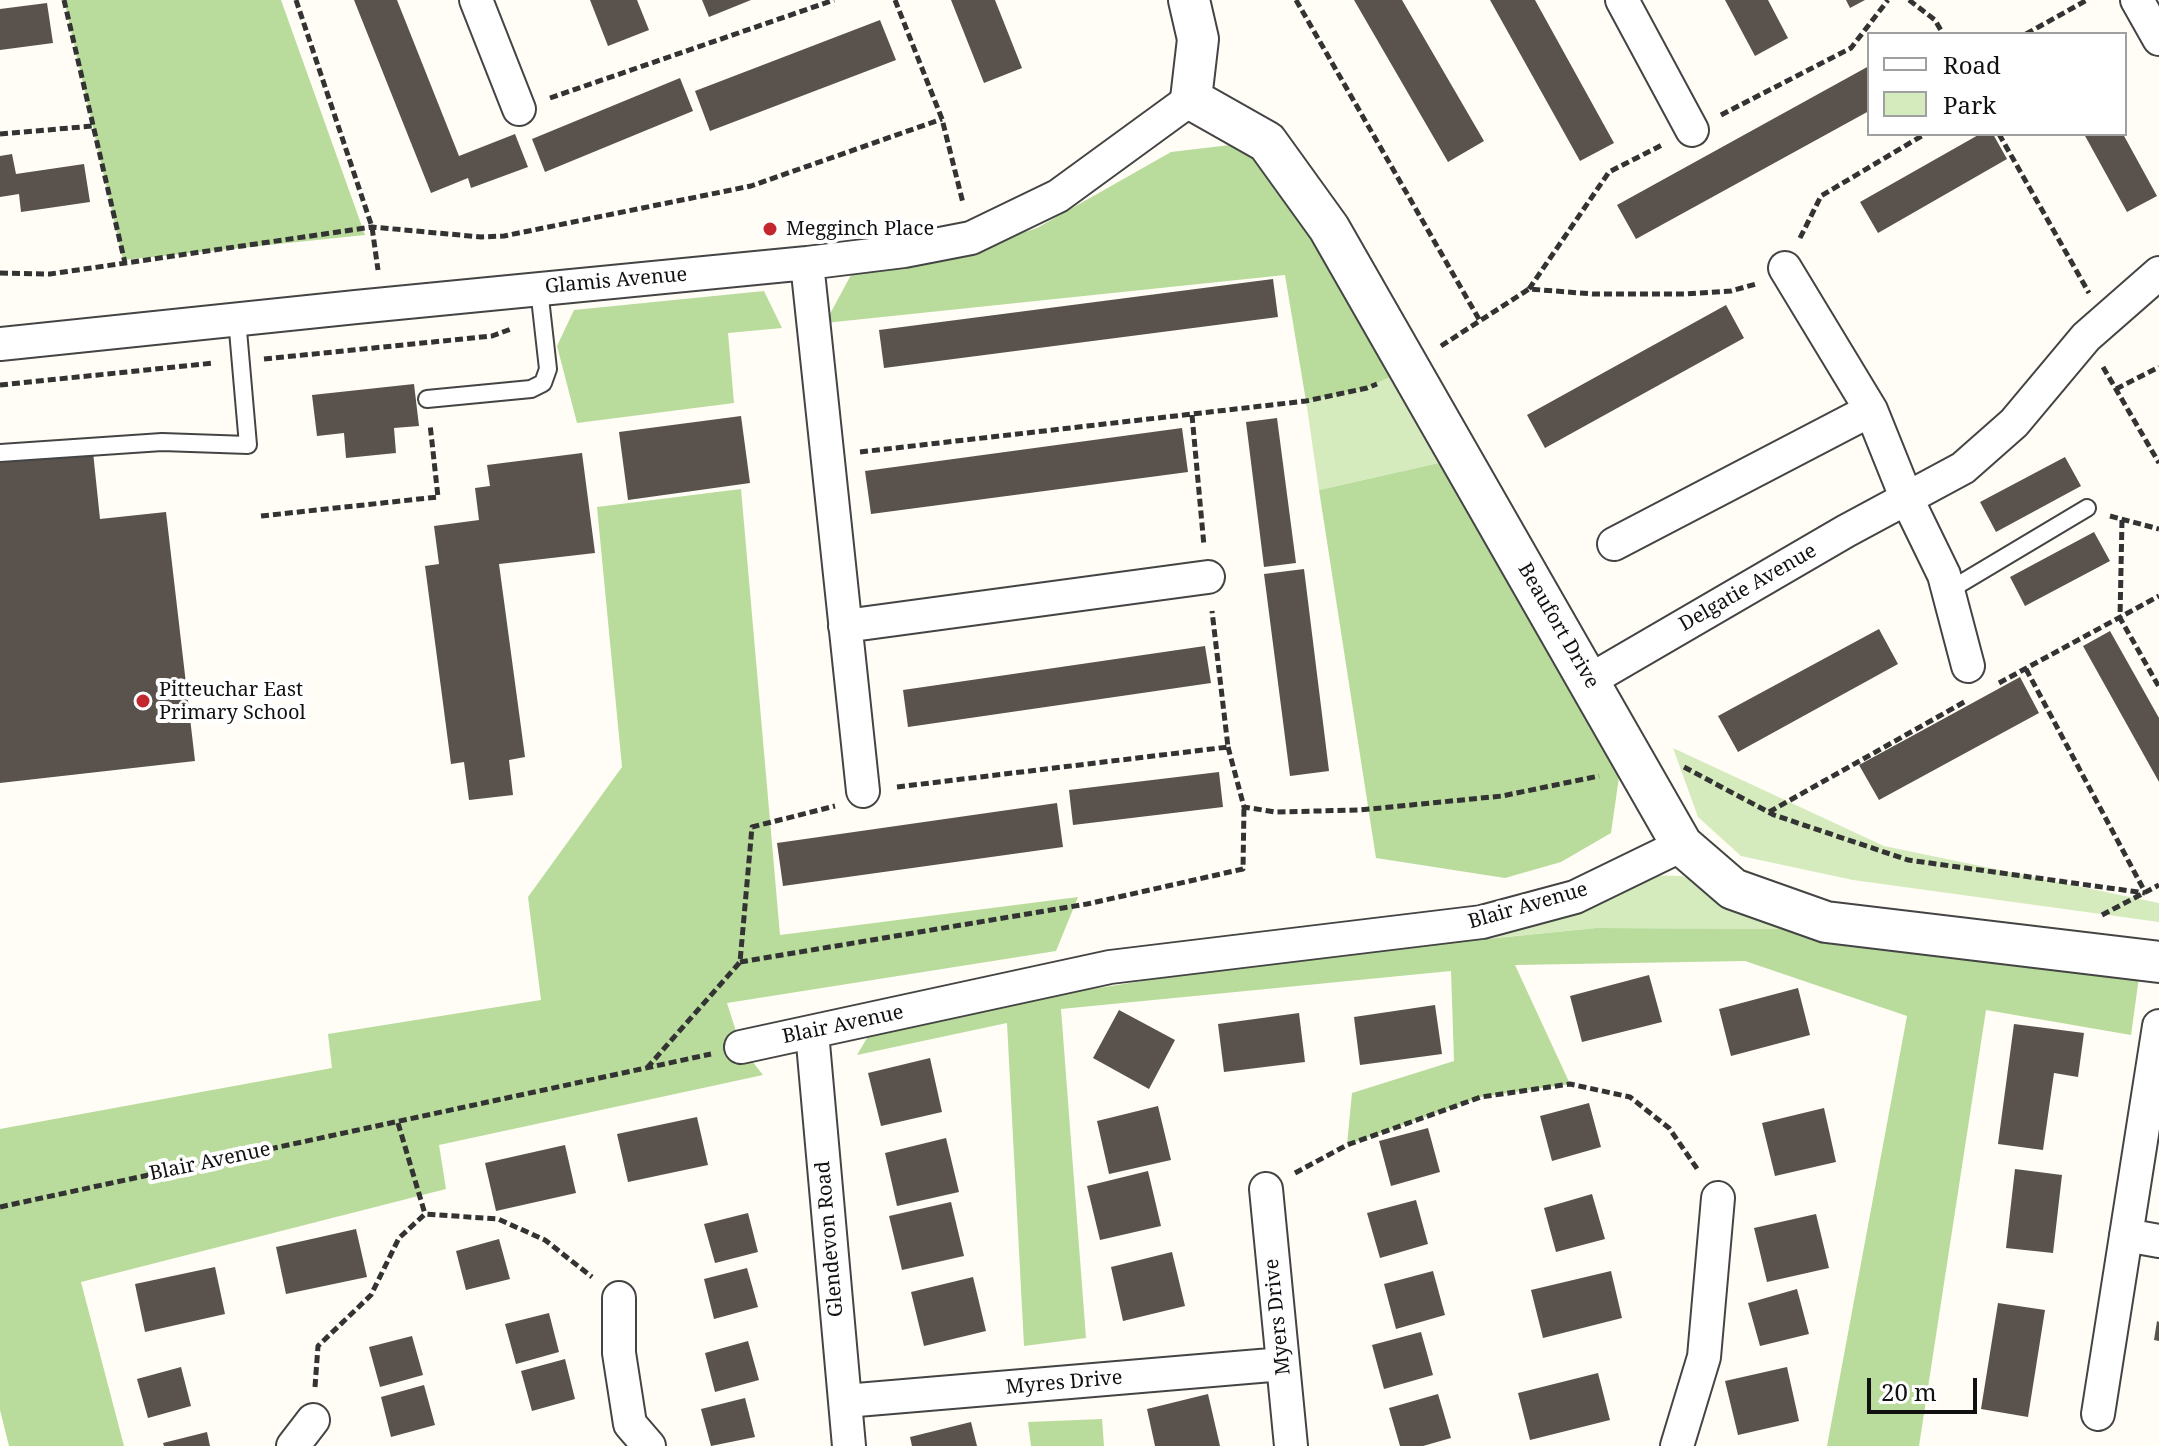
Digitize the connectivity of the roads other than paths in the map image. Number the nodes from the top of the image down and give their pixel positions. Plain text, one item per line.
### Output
1 (476, 0) edge
2 (1189, 0) edge
3 (1622, 0) edge
4 (2137, 0) edge
5 (2159, 39) edge
6 (1191, 99) junction
7 (519, 109) road end
8 (1692, 130) dead end
9 (807, 263) junction
10 (1785, 268) road end
11 (2159, 273) edge
12 (541, 303) junction
13 (237, 319) junction
14 (0, 344) edge
15 (427, 399) road end
16 (1871, 410) junction
17 (0, 453) edge
18 (1906, 497) junction
19 (2087, 508) road end
20 (1614, 544) dead end
21 (1208, 577) road end
22 (1948, 591) junction
23 (845, 626) junction
24 (1968, 666) dead end
25 (1590, 680) junction
26 (863, 791) road end
27 (1682, 845) junction
28 (2159, 962) edge
29 (2159, 1026) edge
30 (812, 1032) junction
31 (741, 1047) road end
32 (1266, 1189) road end
33 (1718, 1198) road end
34 (2126, 1235) junction
35 (2159, 1241) edge
36 (619, 1298) road end
37 (1283, 1364) junction
38 (845, 1401) junction
39 (2098, 1414) dead end
40 (313, 1420) road end
41 (293, 1446) edge
42 (649, 1446) edge
43 (849, 1446) edge
44 (1291, 1446) edge
45 (1677, 1446) edge

1 - 7 street
2 - 6 street
3 - 8 street
4 - 5 street
6 - 9 street, Glamis Avenue
6 - 25 street, Beaufort Drive
9 - 12 street, Glamis Avenue
9 - 23 street
10 - 16 street
11 - 18 street, Delgatie Avenue
12 - 13 street, Glamis Avenue
12 - 15 lane
13 - 14 street, Glamis Avenue
13 - 17 lane
16 - 18 street
16 - 20 street
18 - 22 street
18 - 25 street, Delgatie Avenue
19 - 22 lane
21 - 23 street
22 - 24 street
23 - 26 street
25 - 27 street, Beaufort Drive
27 - 28 street, Beaufort Drive
27 - 30 street, Blair Avenue
29 - 34 street
30 - 31 street, Blair Avenue
30 - 38 street, Glendevon Road
32 - 37 street, Myers Drive
33 - 45 street
34 - 35 street
34 - 39 street
36 - 42 street
37 - 38 street, Myres Drive
37 - 44 street, Myers Drive
38 - 43 street, Glendevon Road
40 - 41 street

